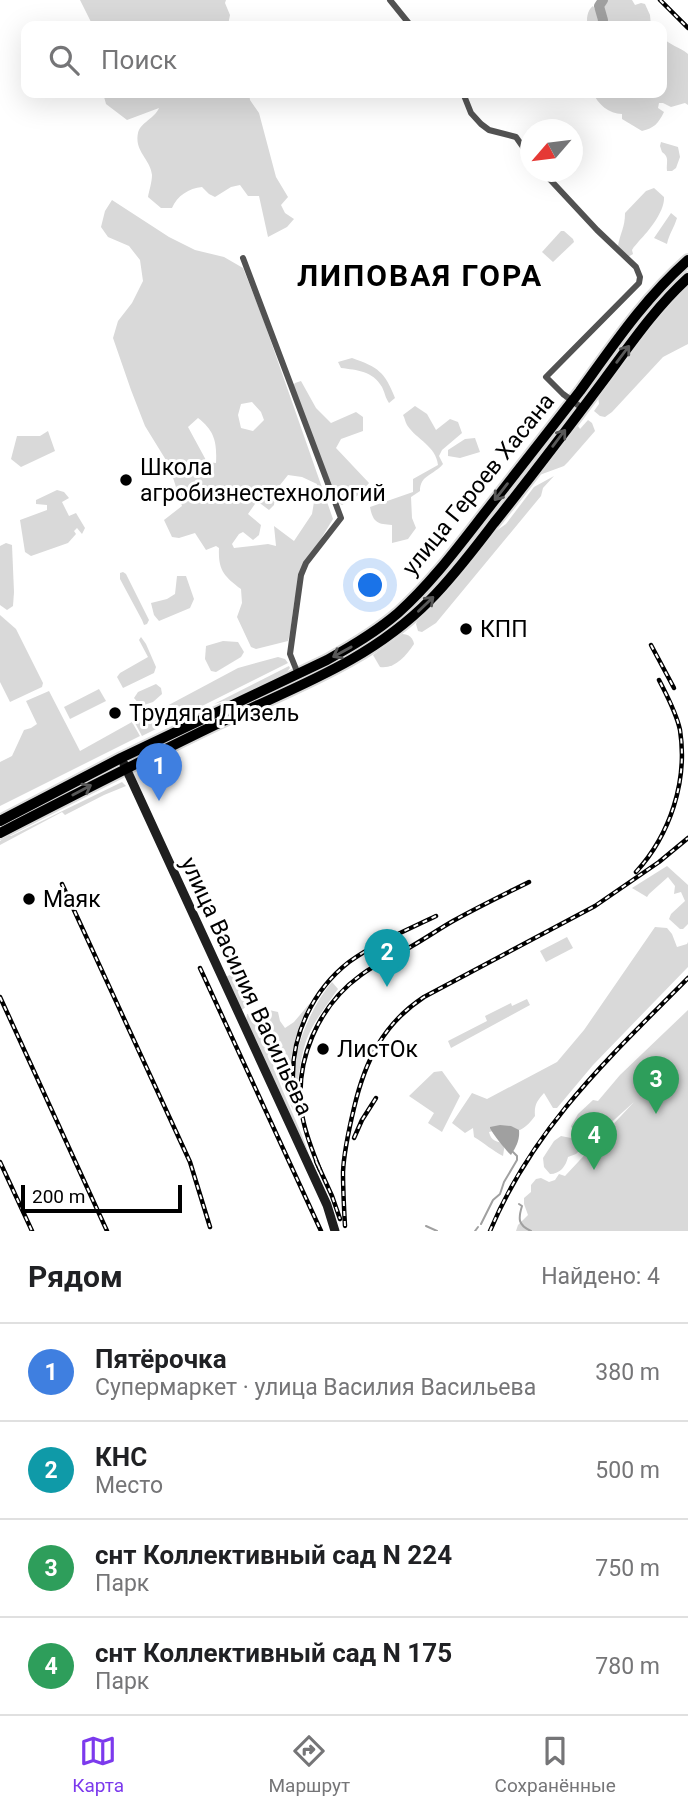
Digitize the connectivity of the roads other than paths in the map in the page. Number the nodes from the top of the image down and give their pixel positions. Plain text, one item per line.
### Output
1 (390, 0) edge
2 (407, 21) edge
3 (465, 98) edge
4 (520, 143) edge
5 (552, 182) edge
6 (243, 258) dead end
7 (688, 260) edge
8 (688, 278) edge
9 (572, 401) junction
10 (582, 408) junction
11 (299, 674) junction
12 (123, 763) junction
13 (0, 821) edge
14 (0, 834) edge
15 (335, 1231) edge

1 - 2 street
3 - 4 street
5 - 9 street
6 - 11 street
7 - 9 main road, улица Героев Хасана
10 -> 8 main road, улица Героев Хасана
9 - 10 street
9 -> 11 main road, улица Героев Хасана
12 -> 10 main road, улица Героев Хасана
11 - 12 main road, улица Героев Хасана
12 - 13 main road, улица Героев Хасана
14 -> 12 main road, улица Героев Хасана
12 - 15 main road, улица Василия Васильева

